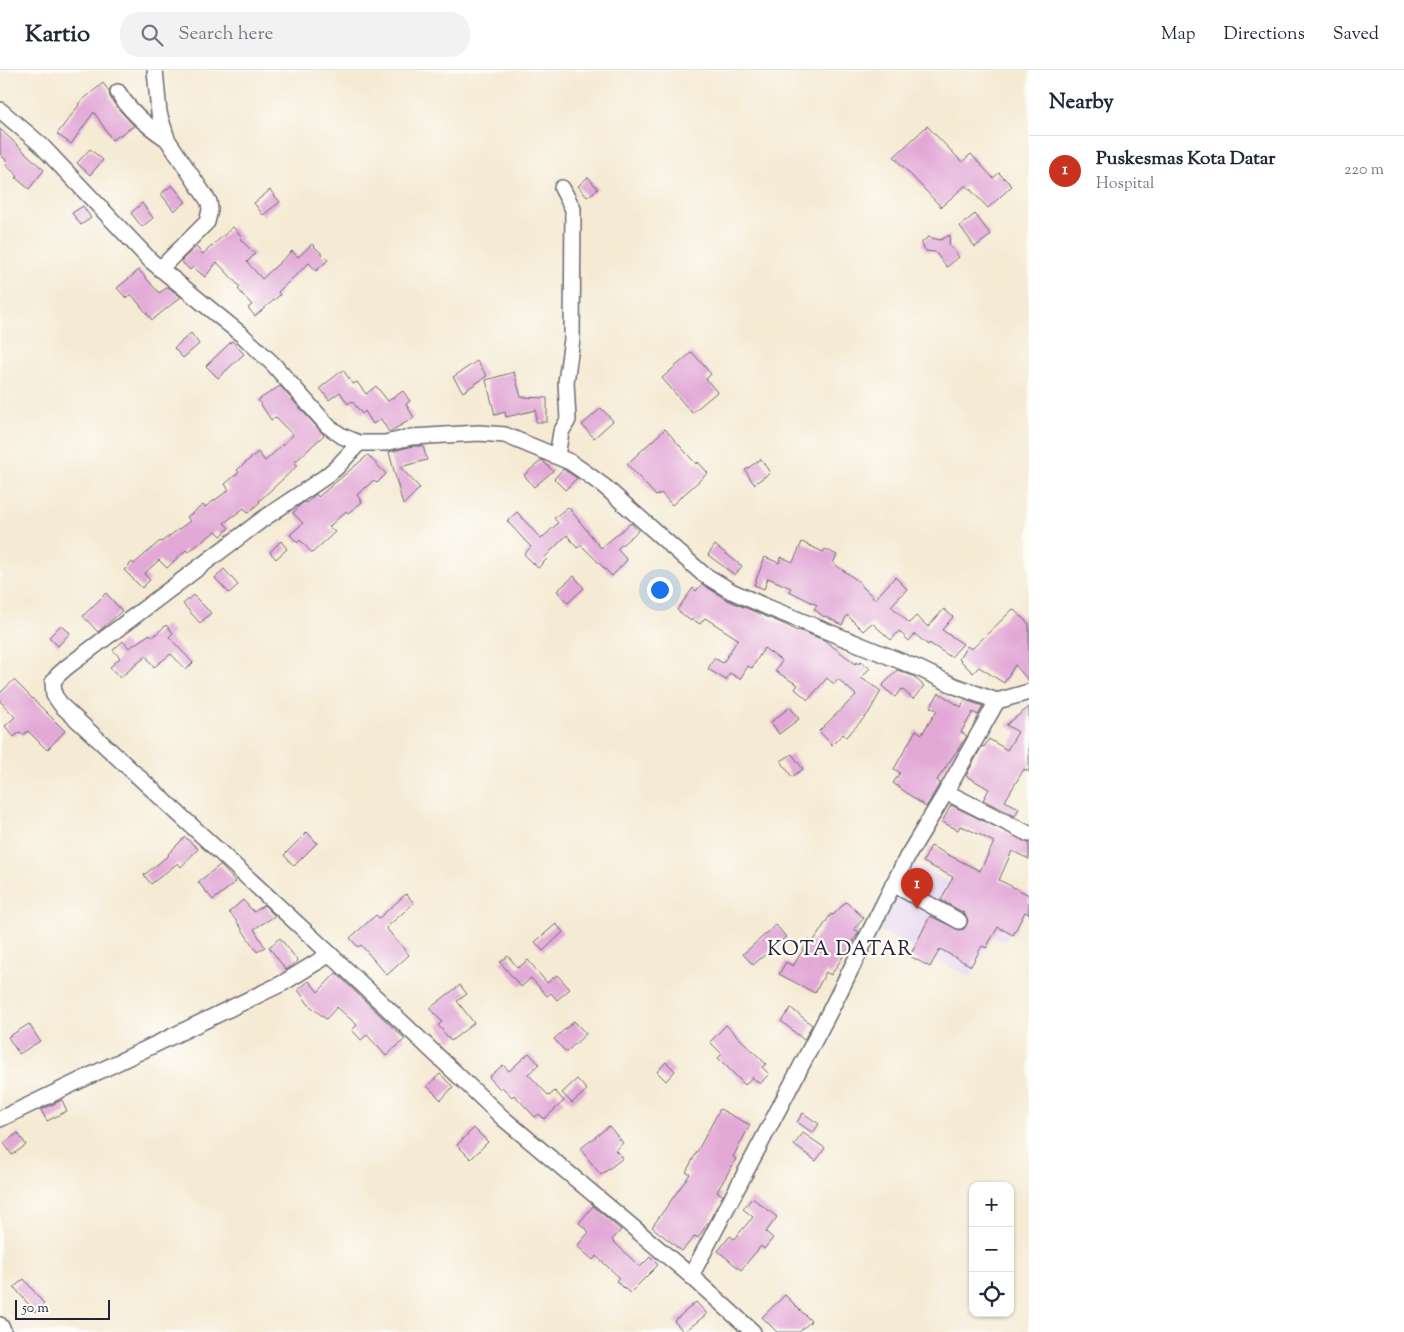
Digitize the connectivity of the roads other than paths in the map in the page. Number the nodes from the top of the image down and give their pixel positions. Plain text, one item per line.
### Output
1 (155, 70) edge
2 (118, 92) dead end
3 (0, 110) edge
4 (166, 139) junction
5 (562, 188) dead end
6 (160, 269) junction
7 (359, 442) junction
8 (558, 456) junction
9 (1029, 692) edge
10 (997, 701) junction
11 (946, 792) junction
12 (1029, 834) edge
13 (894, 884) junction
14 (959, 921) dead end
15 (330, 954) junction
16 (0, 1119) edge
17 (691, 1276) junction
18 (753, 1332) edge

1 - 4 street
2 - 4 street
3 - 6 street
4 - 6 street
5 - 8 street
6 - 7 street
7 - 8 street
7 - 15 street
8 - 10 street
9 - 10 street
10 - 11 street
11 - 12 street
11 - 13 street
13 - 14 street
13 - 17 street
15 - 16 street
15 - 17 street
17 - 18 street

